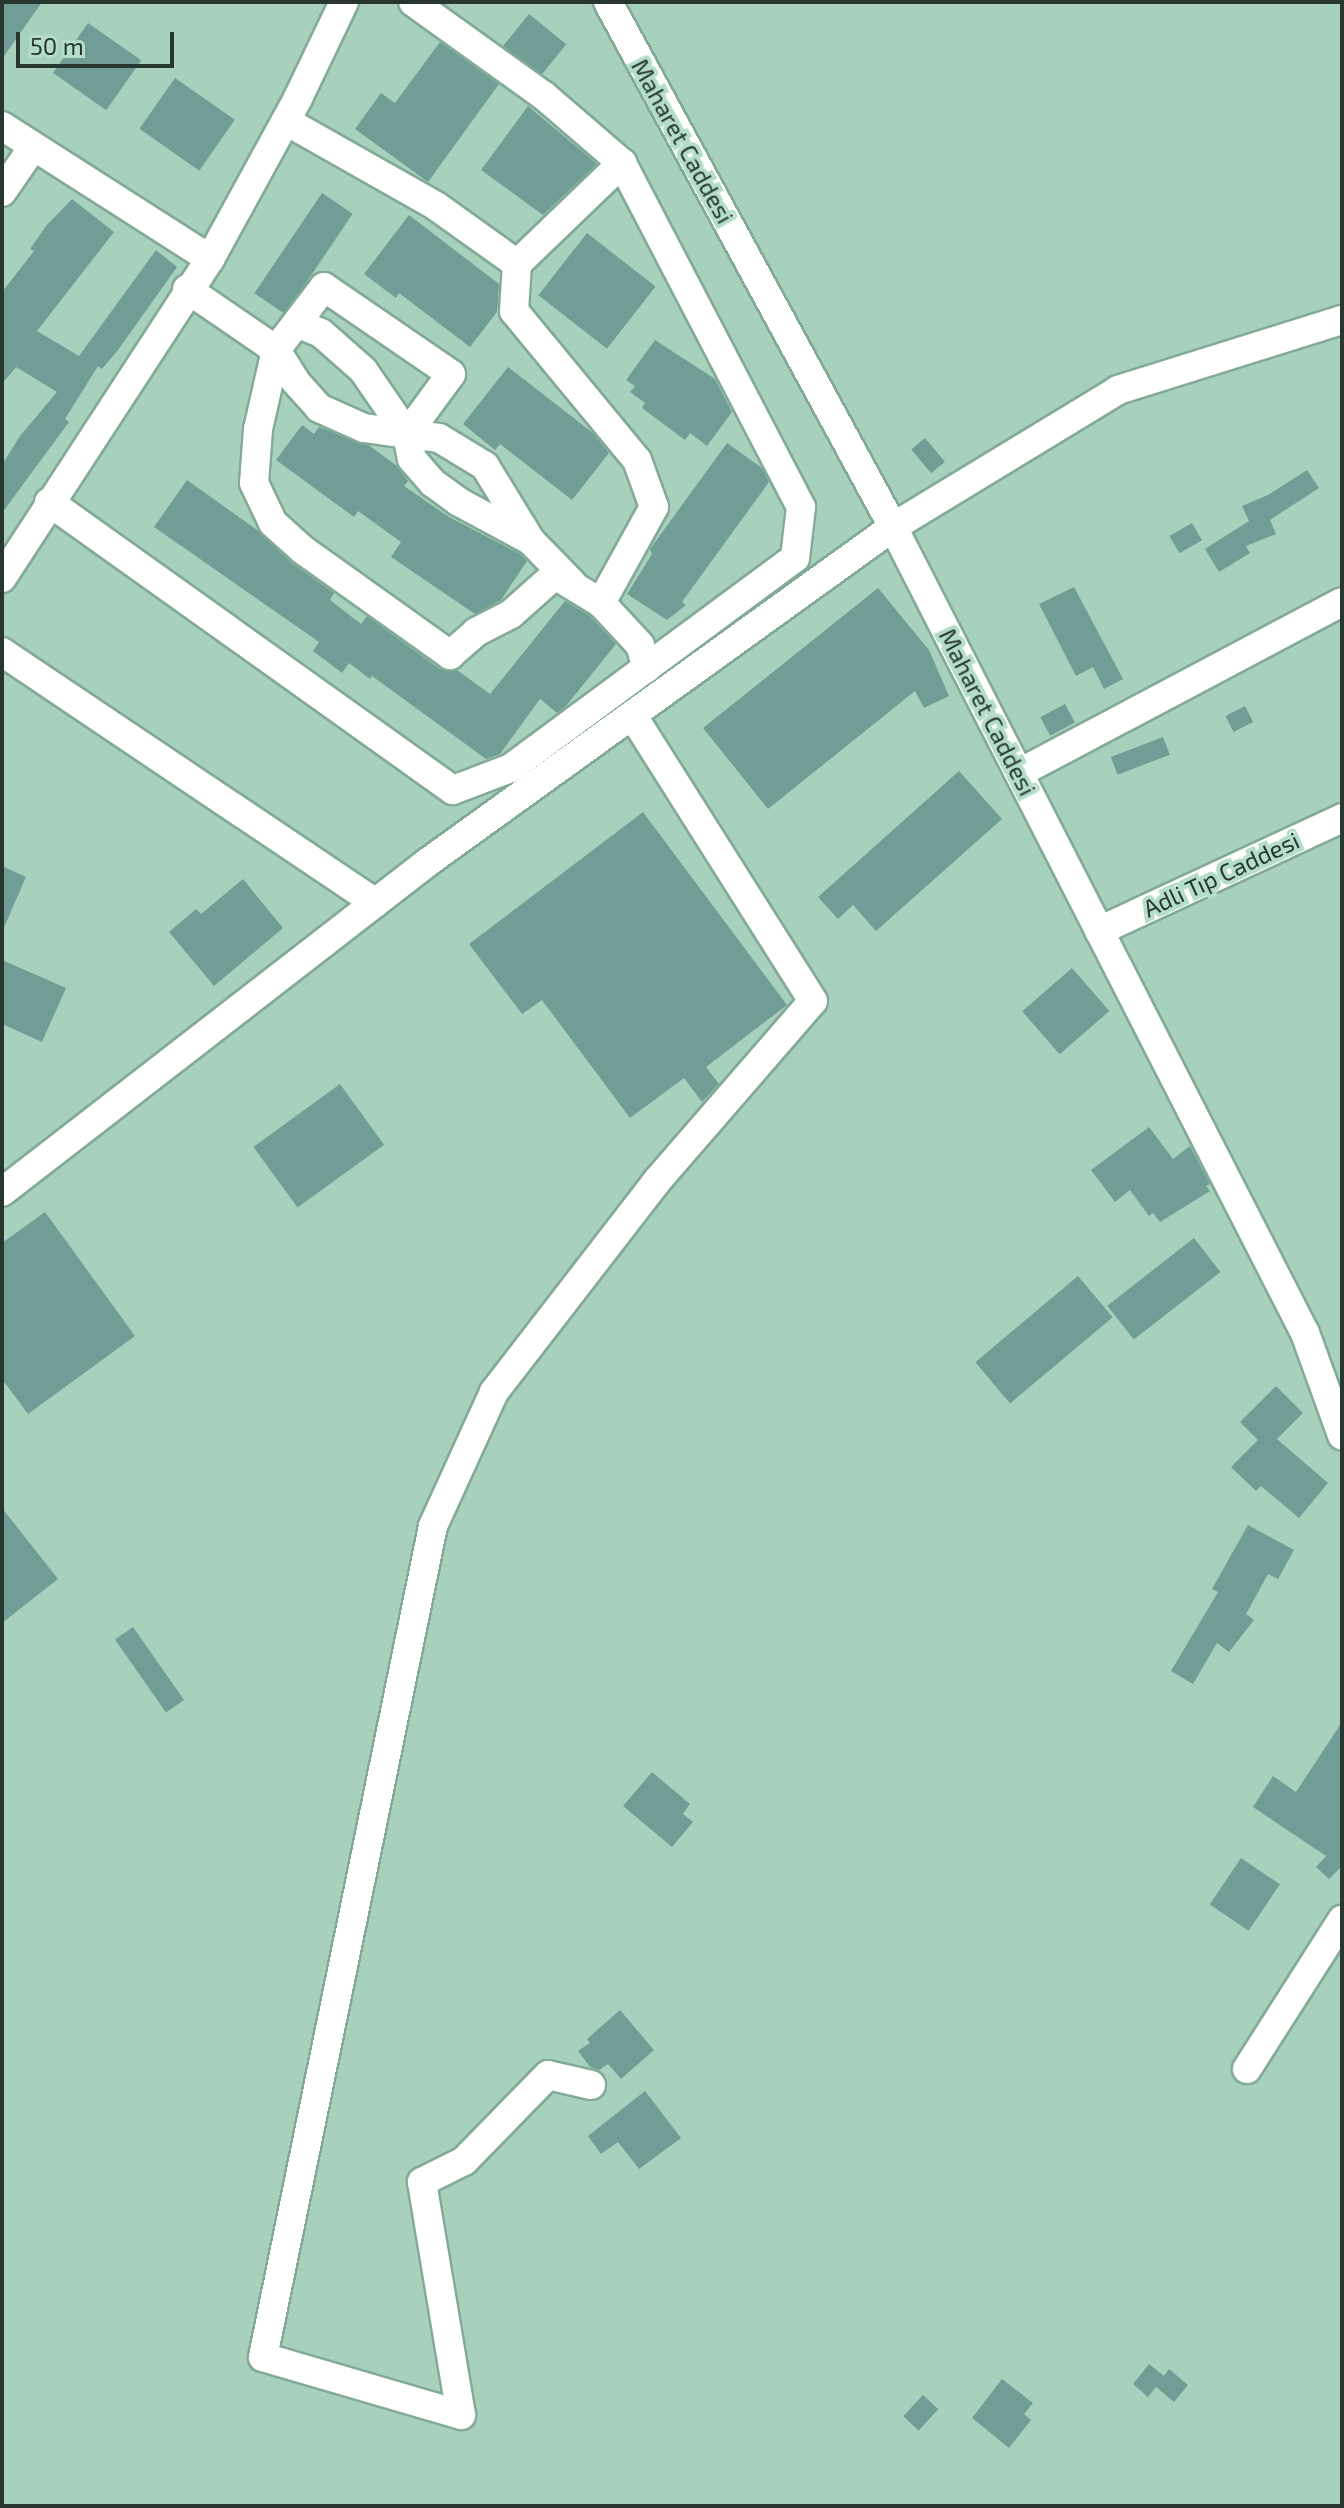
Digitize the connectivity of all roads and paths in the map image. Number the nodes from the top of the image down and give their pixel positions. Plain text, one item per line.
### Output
1 (344, 2) edge
2 (413, 2) edge
3 (608, 2) edge
4 (286, 121) junction
5 (2, 126) edge
6 (33, 147) junction
7 (622, 163) junction
8 (2, 192) edge
9 (210, 259) junction
10 (517, 264) junction
11 (187, 289) junction
12 (1342, 320) edge
13 (297, 323) junction
14 (276, 350) junction
15 (407, 434) junction
16 (49, 502) junction
17 (893, 527) junction
18 (531, 541) junction
19 (2, 578) edge
20 (572, 583) junction
21 (1342, 602) edge
22 (601, 603) junction
23 (2, 652) edge
24 (647, 668) junction
25 (632, 715) junction
26 (1019, 773) junction
27 (1342, 818) edge
28 (376, 903) junction
29 (1099, 931) junction
30 (3, 1190) edge
31 (1342, 1435) edge
32 (1342, 1920) edge
33 (1247, 2069) dead end
34 (591, 2085) dead end

1 - 4 street
2 - 7 street
3 - 17 street, Maharet Caddesi
4 - 9 street
4 - 10 street
5 - 6 street
6 - 8 street
6 - 9 street
7 - 10 street
7 - 24 street
9 - 11 street
10 - 22 street
11 - 14 street
11 - 16 street
12 - 17 street
13 - 14 street
13 - 15 street
13 - 15 street
14 - 15 street
14 - 20 street
15 - 18 street
15 - 18 street
16 - 19 street
16 - 24 street
17 - 25 street
17 - 26 street, Maharet Caddesi
18 - 20 street
20 - 22 street
21 - 26 street
22 - 24 street
23 - 28 street
25 - 28 street
25 - 34 street
26 - 29 street, Maharet Caddesi
27 - 29 street, Adli Tıp Caddesi
28 - 30 street
29 - 31 street, Maharet Caddesi
32 - 33 street

